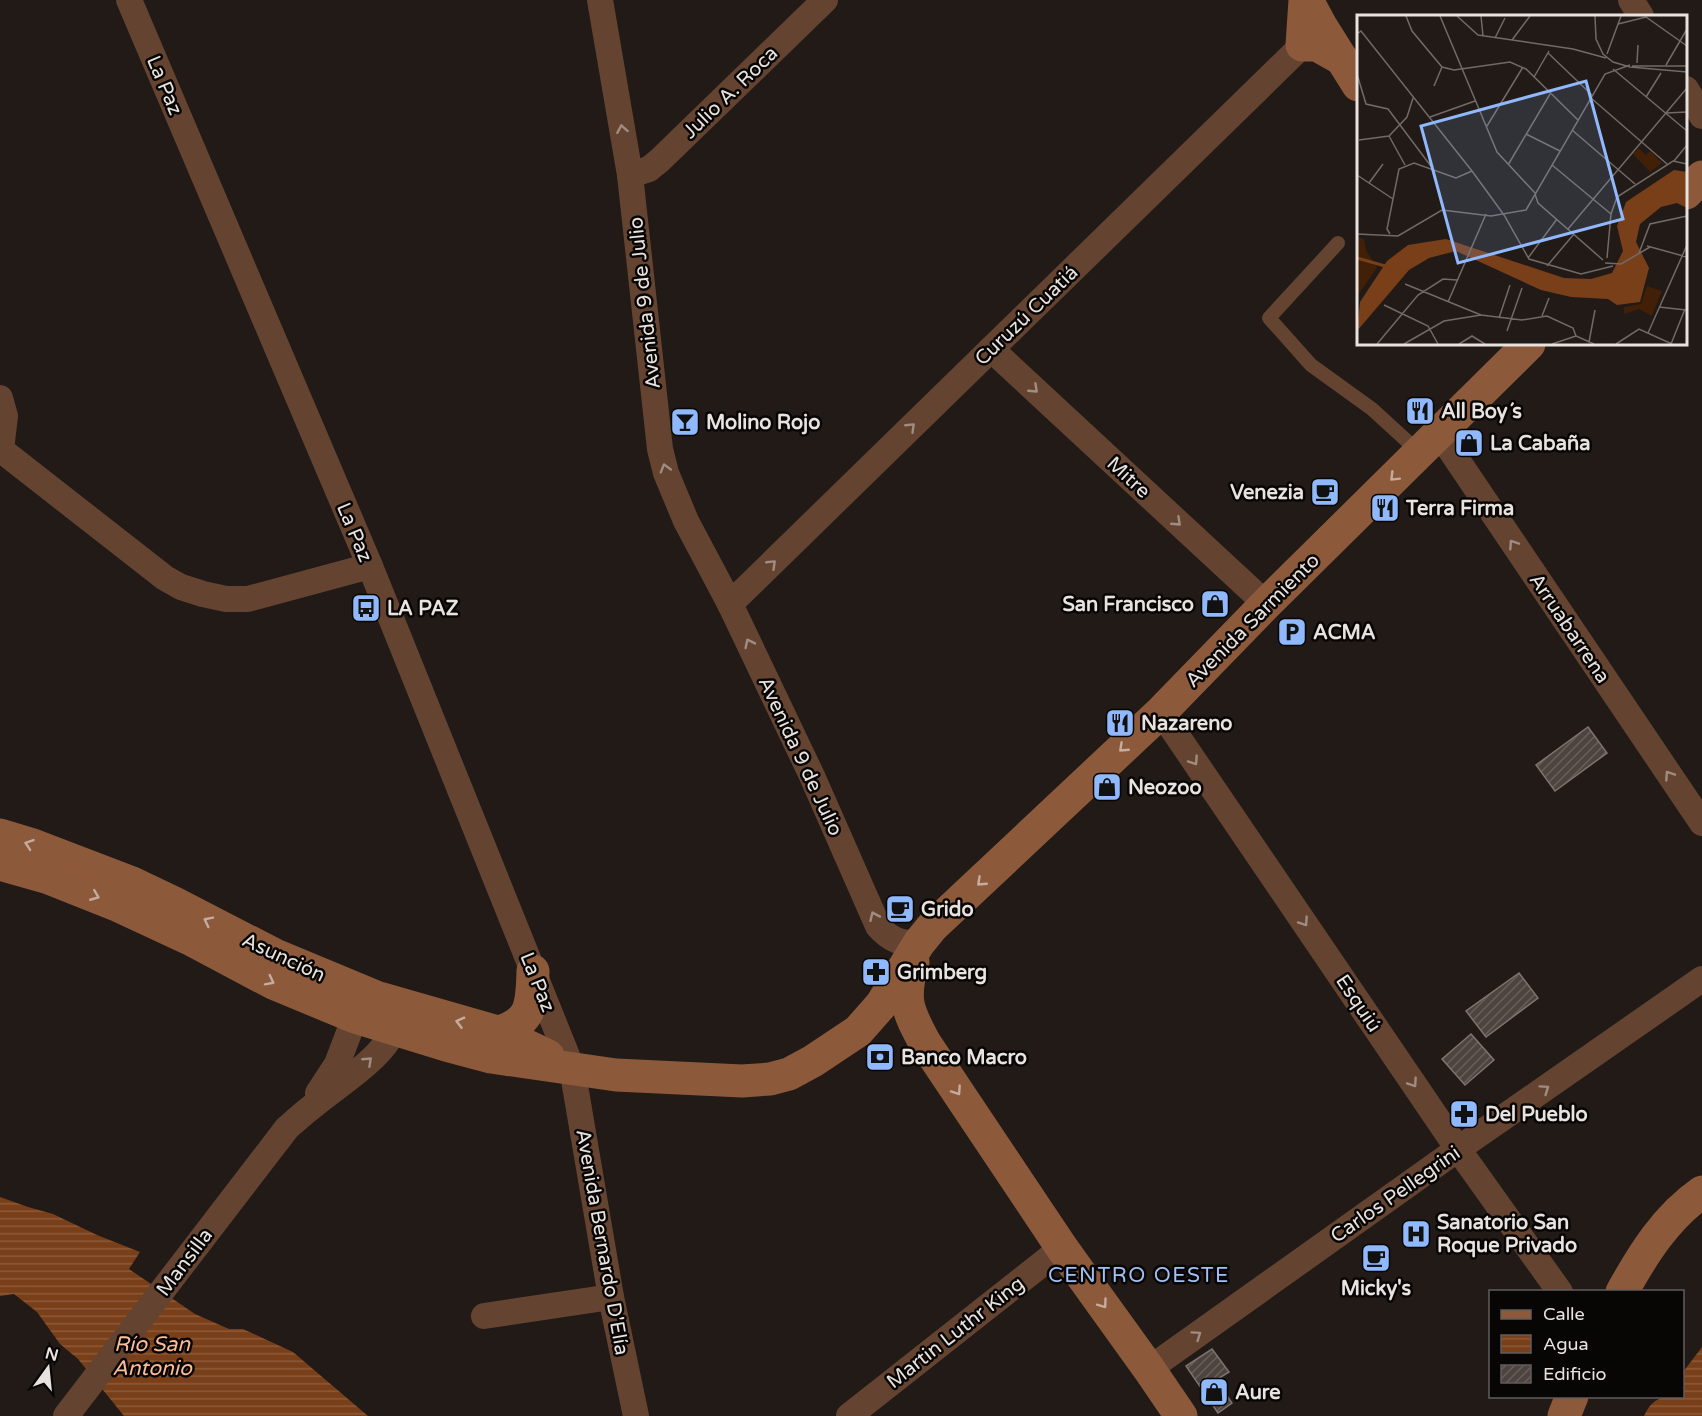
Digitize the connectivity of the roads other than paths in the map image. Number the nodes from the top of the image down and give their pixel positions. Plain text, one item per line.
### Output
1 (129, 0) edge
2 (600, 0) edge
3 (825, 0) edge
4 (1631, 0) edge
5 (1640, 15) edge
6 (1309, 18) edge
7 (1350, 72) edge
8 (1687, 91) edge
9 (1702, 116) edge
10 (630, 176) junction
11 (1702, 177) edge
12 (1687, 192) edge
13 (1338, 243) dead end
14 (1526, 345) edge
15 (991, 349) junction
16 (0, 398) edge
17 (1429, 443) junction
18 (1, 450) edge
19 (370, 566) junction
20 (730, 604) junction
21 (1266, 604) junction
22 (1161, 712) junction
23 (1702, 824) edge
24 (0, 835) edge
25 (0, 864) edge
26 (919, 943) junction
27 (534, 971) junction
28 (1702, 979) edge
29 (381, 1012) junction
30 (858, 1031) junction
31 (498, 1032) junction
32 (925, 1042) junction
33 (572, 1068) junction
34 (306, 1111) junction
35 (1458, 1149) junction
36 (1702, 1192) edge
37 (1062, 1248) junction
38 (1559, 1290) edge
39 (1623, 1290) edge
40 (611, 1297) junction
41 (484, 1316) dead end
42 (1149, 1369) junction
43 (1571, 1398) edge
44 (66, 1416) edge
45 (636, 1416) edge
46 (849, 1416) edge
47 (1181, 1416) edge
48 (1564, 1416) edge

1 - 19 street, La Paz
10 -> 2 street, Avenida 9 de Julio
3 - 10 street, Julio A. Roca
4 - 5 street
6 - 7 main road
6 - 15 street, Curuzú Cuatiá
8 - 9 street
20 -> 10 street, Avenida 9 de Julio
11 - 12 main road
13 - 17 lane
14 - 17 main road, Avenida Sarmiento
20 -> 15 street, Curuzú Cuatiá
15 -> 21 street, Mitre
16 - 18 street
17 -> 21 main road, Avenida Sarmiento
23 -> 17 street, Arruabarrena
18 - 19 street
19 - 27 street, La Paz
26 -> 20 street, Avenida 9 de Julio
21 - 22 main road, Avenida Sarmiento
22 -> 26 main road, Avenida Sarmiento
22 -> 35 street, Esquiú
29 -> 24 main road, Asunción
25 -> 29 main road, Asunción
26 - 30 main road, Asunción
26 - 32 main road
27 - 31 main road
27 - 33 street, La Paz
35 -> 28 street, Carlos Pellegrini
31 -> 29 main road, Asunción
29 - 33 main road, Asunción
29 - 34 street, Mansilla
34 -> 29 street, Mansilla
30 - 32 main road, Asunción
30 - 33 main road, Asunción
31 - 33 main road, Asunción
32 -> 37 main road
33 - 40 street, Avenida Bernardo D'Elía
34 - 44 street, Mansilla
35 - 38 street, Esquiú
42 -> 35 street, Carlos Pellegrini
36 - 39 main road
37 -> 42 main road
37 - 46 street, Martin Luthr King
40 - 41 street
40 - 45 street, Avenida Bernardo D'Elía
42 - 47 main road
43 - 48 main road

